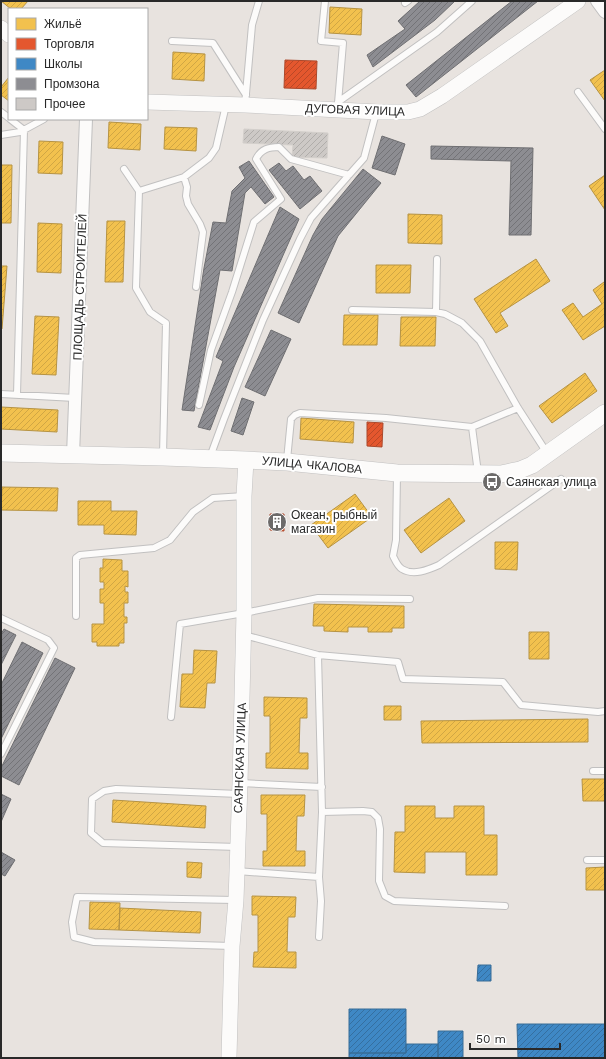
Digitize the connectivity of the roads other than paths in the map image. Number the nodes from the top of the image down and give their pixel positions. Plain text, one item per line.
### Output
1 (259, 1) edge
2 (325, 1) edge
3 (472, 1) edge
4 (578, 1) edge
5 (597, 1) edge
6 (605, 12) edge
7 (172, 41) dead end
8 (578, 92) dead end
9 (246, 100) junction
10 (148, 102) edge
11 (226, 105) junction
12 (337, 106) junction
13 (377, 112) junction
14 (11, 120) edge
15 (42, 120) edge
16 (86, 120) edge
17 (605, 129) edge
18 (24, 130) junction
19 (1, 135) edge
20 (124, 169) dead end
21 (350, 175) junction
22 (184, 177) junction
23 (139, 191) junction
24 (437, 260) dead end
25 (196, 287) dead end
26 (352, 310) dead end
27 (436, 312) junction
28 (1, 394) edge
29 (17, 395) junction
30 (75, 398) junction
31 (199, 405) dead end
32 (518, 408) junction
33 (605, 413) edge
34 (472, 427) junction
35 (1, 453) edge
36 (548, 454) junction
37 (73, 455) junction
38 (163, 457) junction
39 (210, 459) junction
40 (246, 460) junction
41 (287, 462) junction
42 (397, 473) junction
43 (478, 474) junction
44 (561, 479) dead end
45 (244, 496) junction
46 (410, 599) dead end
47 (244, 613) junction
48 (76, 616) dead end
49 (1, 618) edge
50 (243, 634) junction
51 (318, 655) junction
52 (605, 711) edge
53 (171, 717) dead end
54 (1, 754) edge
55 (593, 771) dead end
56 (605, 771) edge
57 (322, 787) junction
58 (239, 788) junction
59 (322, 812) junction
60 (238, 847) junction
61 (587, 860) dead end
62 (605, 860) edge
63 (237, 871) junction
64 (319, 877) junction
65 (236, 900) junction
66 (505, 906) dead end
67 (319, 937) dead end
68 (232, 946) junction
69 (229, 1057) dead end

1 - 9 lane
2 - 12 lane
3 - 12 lane
4 - 13 street, ДУГОВАЯ УЛИЦА
5 - 6 street
7 - 9 lane
8 - 17 lane
9 - 11 street, ДУГОВАЯ УЛИЦА
9 - 12 street, ДУГОВАЯ УЛИЦА
10 - 11 street, ДУГОВАЯ УЛИЦА
11 - 22 lane
12 - 13 street, ДУГОВАЯ УЛИЦА
13 - 21 lane
14 - 18 lane
15 - 18 lane
16 - 30 street, ПЛОЩАДЬ СТРОИТЕЛЕЙ
18 - 19 lane
18 - 29 lane
20 - 23 lane
21 - 31 lane
21 - 39 lane
22 - 23 lane
22 - 25 lane
23 - 38 lane
24 - 27 lane
26 - 27 lane
27 - 32 lane
28 - 29 lane
29 - 30 lane
30 - 37 street, ПЛОЩАДЬ СТРОИТЕЛЕЙ
32 - 34 lane
32 - 36 lane
33 - 36 main road, УЛИЦА ЧКАЛОВА
34 - 41 lane
34 - 43 lane
35 - 37 main road, УЛИЦА ЧКАЛОВА
36 - 43 main road, УЛИЦА ЧКАЛОВА
37 - 38 main road, УЛИЦА ЧКАЛОВА
38 - 39 main road, УЛИЦА ЧКАЛОВА
39 - 40 main road, УЛИЦА ЧКАЛОВА
40 - 41 main road, УЛИЦА ЧКАЛОВА
40 - 45 street, САЯНСКАЯ УЛИЦА
41 - 42 main road, УЛИЦА ЧКАЛОВА
42 - 43 main road, УЛИЦА ЧКАЛОВА
42 - 44 lane
45 - 47 street, САЯНСКАЯ УЛИЦА
45 - 48 lane
46 - 47 lane
47 - 50 street, САЯНСКАЯ УЛИЦА
47 - 53 lane
49 - 54 lane
50 - 51 lane
50 - 58 street, САЯНСКАЯ УЛИЦА
51 - 52 lane
51 - 57 lane
55 - 56 lane
57 - 58 lane
57 - 59 lane
58 - 60 street, САЯНСКАЯ УЛИЦА
58 - 60 lane
59 - 64 lane
59 - 66 lane
60 - 63 street, САЯНСКАЯ УЛИЦА
61 - 62 lane
63 - 64 lane
63 - 65 street, САЯНСКАЯ УЛИЦА
64 - 67 lane
65 - 68 street, САЯНСКАЯ УЛИЦА
65 - 68 lane
68 - 69 street, САЯНСКАЯ УЛИЦА

